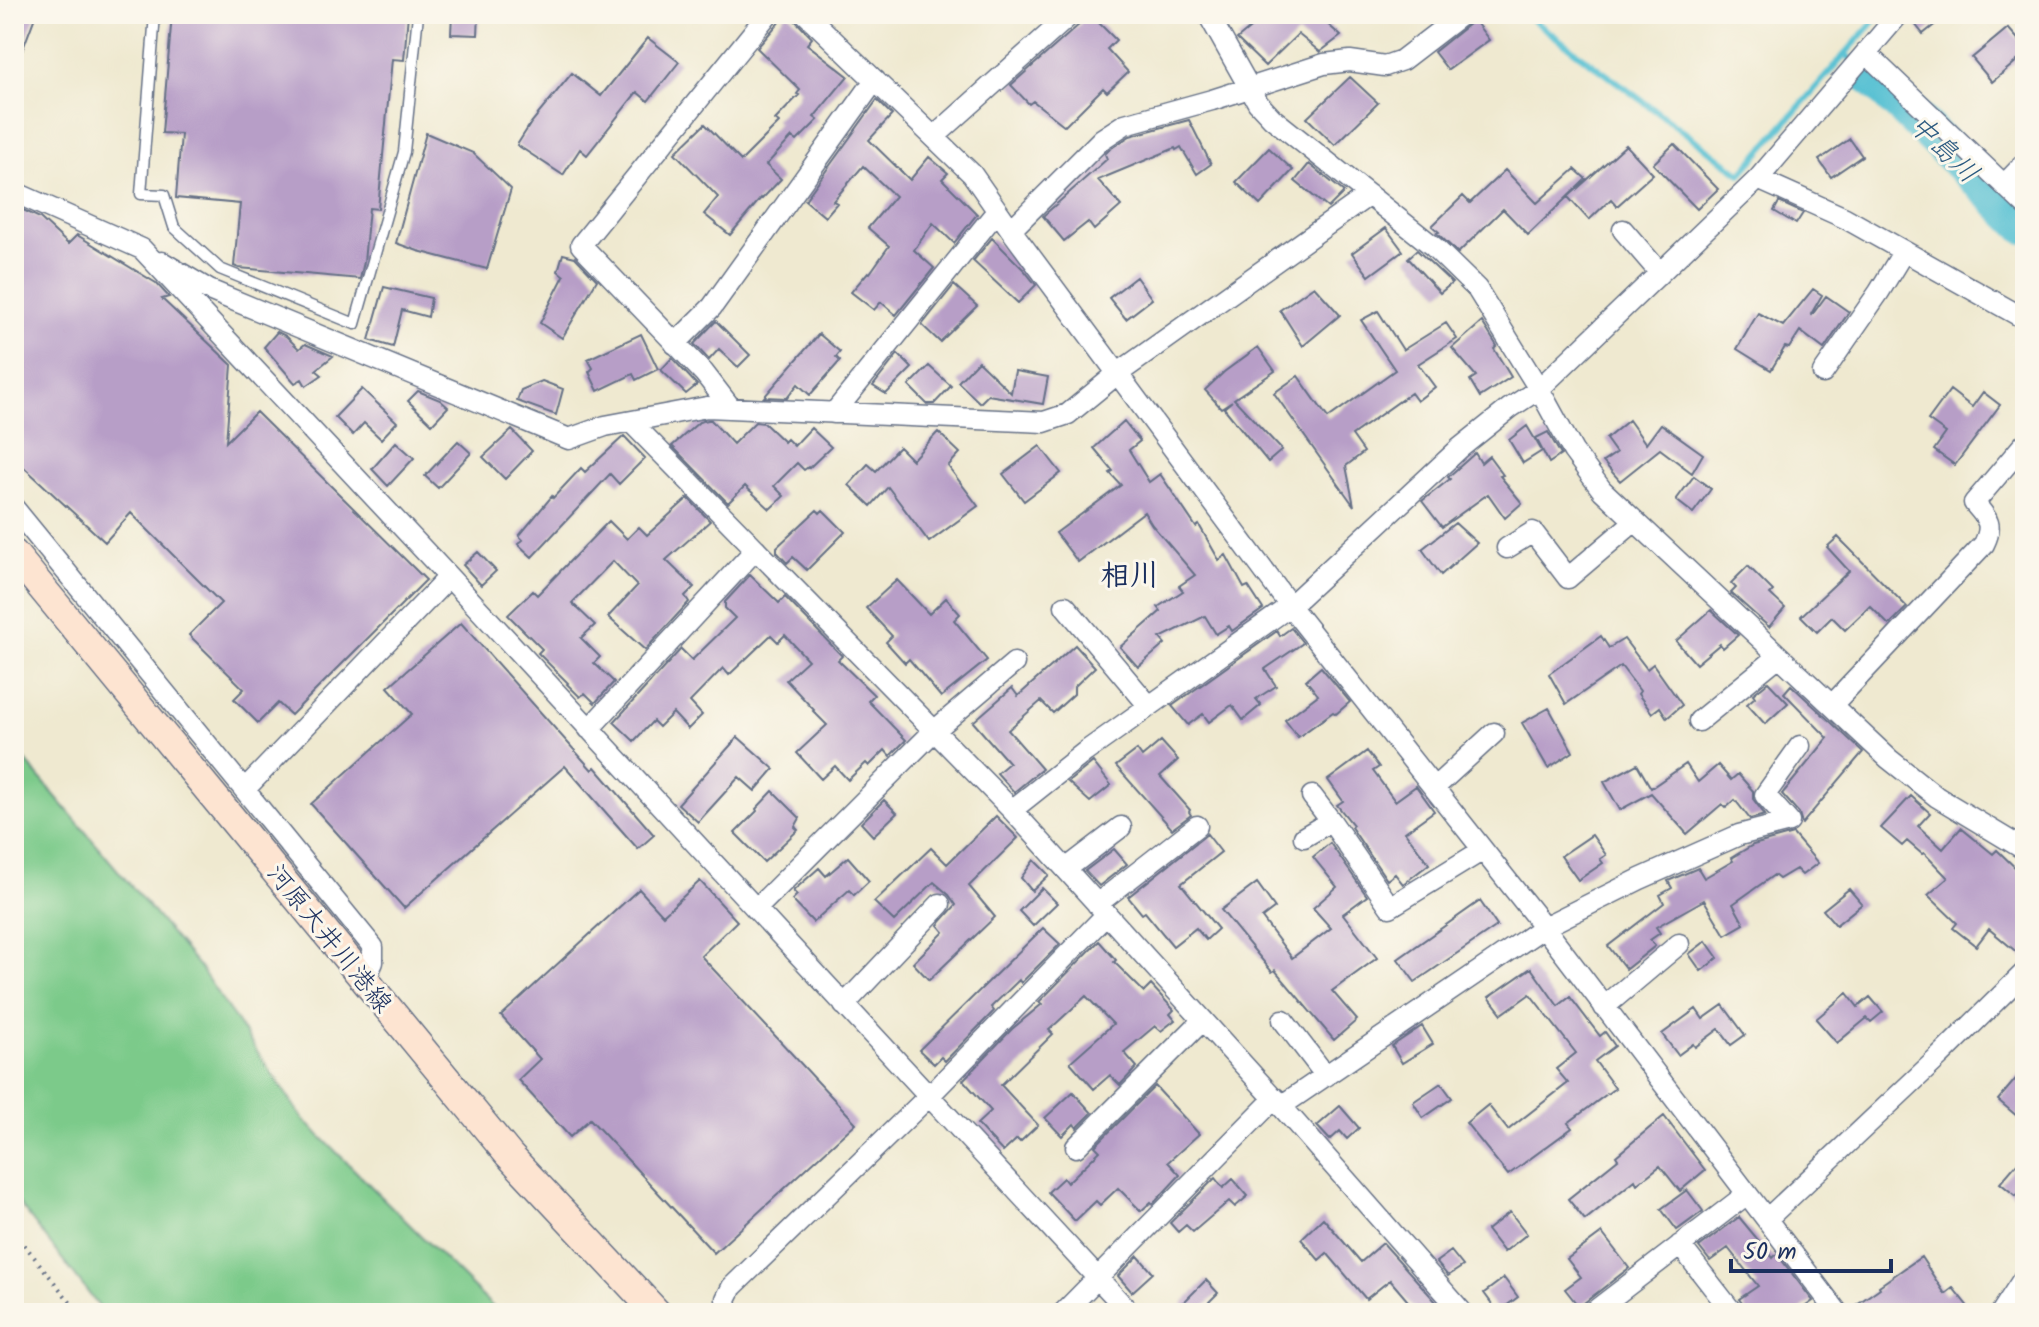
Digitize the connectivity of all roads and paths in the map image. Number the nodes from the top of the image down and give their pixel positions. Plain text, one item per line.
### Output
1 (155, 14) edge
2 (418, 14) edge
3 (768, 14) edge
4 (806, 14) edge
5 (1071, 14) edge
6 (1208, 14) edge
7 (1462, 14) edge
8 (1899, 14) edge
9 (1865, 54) junction
10 (875, 80) junction
11 (1249, 88) junction
12 (934, 137) junction
13 (2025, 163) edge
14 (1758, 179) junction
15 (2004, 185) junction
16 (14, 192) edge
17 (1369, 195) junction
18 (2025, 205) edge
19 (997, 211) junction
20 (1011, 230) junction
21 (1623, 230) dead end
22 (142, 249) junction
23 (1904, 251) junction
24 (1660, 273) junction
25 (2025, 319) edge
26 (675, 344) junction
27 (1823, 373) dead end
28 (1117, 374) junction
29 (1539, 389) junction
30 (731, 408) junction
31 (834, 413) junction
32 (631, 422) junction
33 (2025, 443) edge
34 (14, 508) edge
35 (1635, 521) junction
36 (1507, 548) dead end
37 (756, 549) junction
38 (14, 554) edge
39 (449, 577) junction
40 (1065, 606) dead end
41 (1290, 606) junction
42 (1779, 656) junction
43 (1014, 663) dead end
44 (1832, 705) junction
45 (1149, 706) junction
46 (1699, 721) dead end
47 (589, 729) junction
48 (934, 731) junction
49 (1494, 733) dead end
50 (1800, 746) dead end
51 (1434, 788) junction
52 (245, 789) junction
53 (1312, 796) dead end
54 (1012, 810) junction
55 (1331, 821) junction
56 (1197, 826) dead end
57 (1121, 827) dead end
58 (1304, 837) dead end
59 (1483, 850) junction
60 (2025, 850) edge
61 (1066, 869) junction
62 (940, 904) dead end
63 (756, 909) junction
64 (1102, 909) junction
65 (1544, 927) junction
66 (1679, 944) dead end
67 (2025, 972) edge
68 (365, 980) junction
69 (844, 1005) junction
70 (1604, 1007) junction
71 (1203, 1020) junction
72 (1283, 1020) dead end
73 (1326, 1076) junction
74 (929, 1096) junction
75 (1278, 1102) junction
76 (1076, 1147) dead end
77 (1747, 1194) junction
78 (1767, 1219) junction
79 (14, 1232) edge
80 (1680, 1245) junction
81 (2025, 1276) edge
82 (1097, 1279) junction
83 (1069, 1307) edge
84 (79, 1313) edge
85 (657, 1313) edge
86 (728, 1313) edge
87 (1130, 1313) edge
88 (1463, 1313) edge
89 (1592, 1313) edge
90 (1733, 1313) edge
91 (1838, 1313) edge
92 (2001, 1313) edge

1 - 2 lane
3 - 26 street
4 - 10 street
5 - 12 street
6 - 11 street
7 - 11 street
8 - 9 street
9 - 14 street
9 - 15 street
10 - 12 street
10 - 26 street
11 - 17 street
11 - 20 street
12 - 19 street
13 - 15 street
14 - 23 street
14 - 24 street
15 - 18 street
16 - 22 street
17 - 28 street
17 - 29 street
19 - 20 street
19 - 31 street
20 - 28 street
21 - 24 street
22 - 32 street
22 - 39 street
23 - 25 street
23 - 27 street
24 - 29 street
26 - 30 street
28 - 31 street
28 - 41 street
29 - 35 street
29 - 41 street
30 - 31 street
30 - 32 street
32 - 37 street
33 - 44 street
34 - 52 street
35 - 36 street
35 - 42 street
37 - 47 street
37 - 48 street
38 - 68 main road, 河原大井川港線
39 - 47 street
39 - 52 street
40 - 45 street
41 - 45 street
41 - 51 street
42 - 44 street
42 - 46 street
43 - 48 street
44 - 60 street
45 - 54 street
47 - 63 street
48 - 54 street
48 - 63 street
49 - 51 street
50 - 65 street
51 - 59 street
52 - 68 street
53 - 55 street
54 - 61 street
55 - 58 street
55 - 59 street
56 - 64 street
57 - 61 street
59 - 65 street
61 - 64 street
62 - 69 street
63 - 69 street
64 - 71 street
64 - 74 street
65 - 70 street
65 - 73 street
66 - 70 street
67 - 78 street
68 - 85 main road, 河原大井川港線
69 - 74 street
70 - 77 street
71 - 75 street
71 - 76 street
72 - 73 street
73 - 75 street
74 - 82 street
74 - 86 street
75 - 82 street
75 - 88 street
77 - 78 street
77 - 80 street
78 - 91 street
79 - 84 path
80 - 89 street
80 - 90 street
81 - 92 street
82 - 83 street
82 - 87 street

